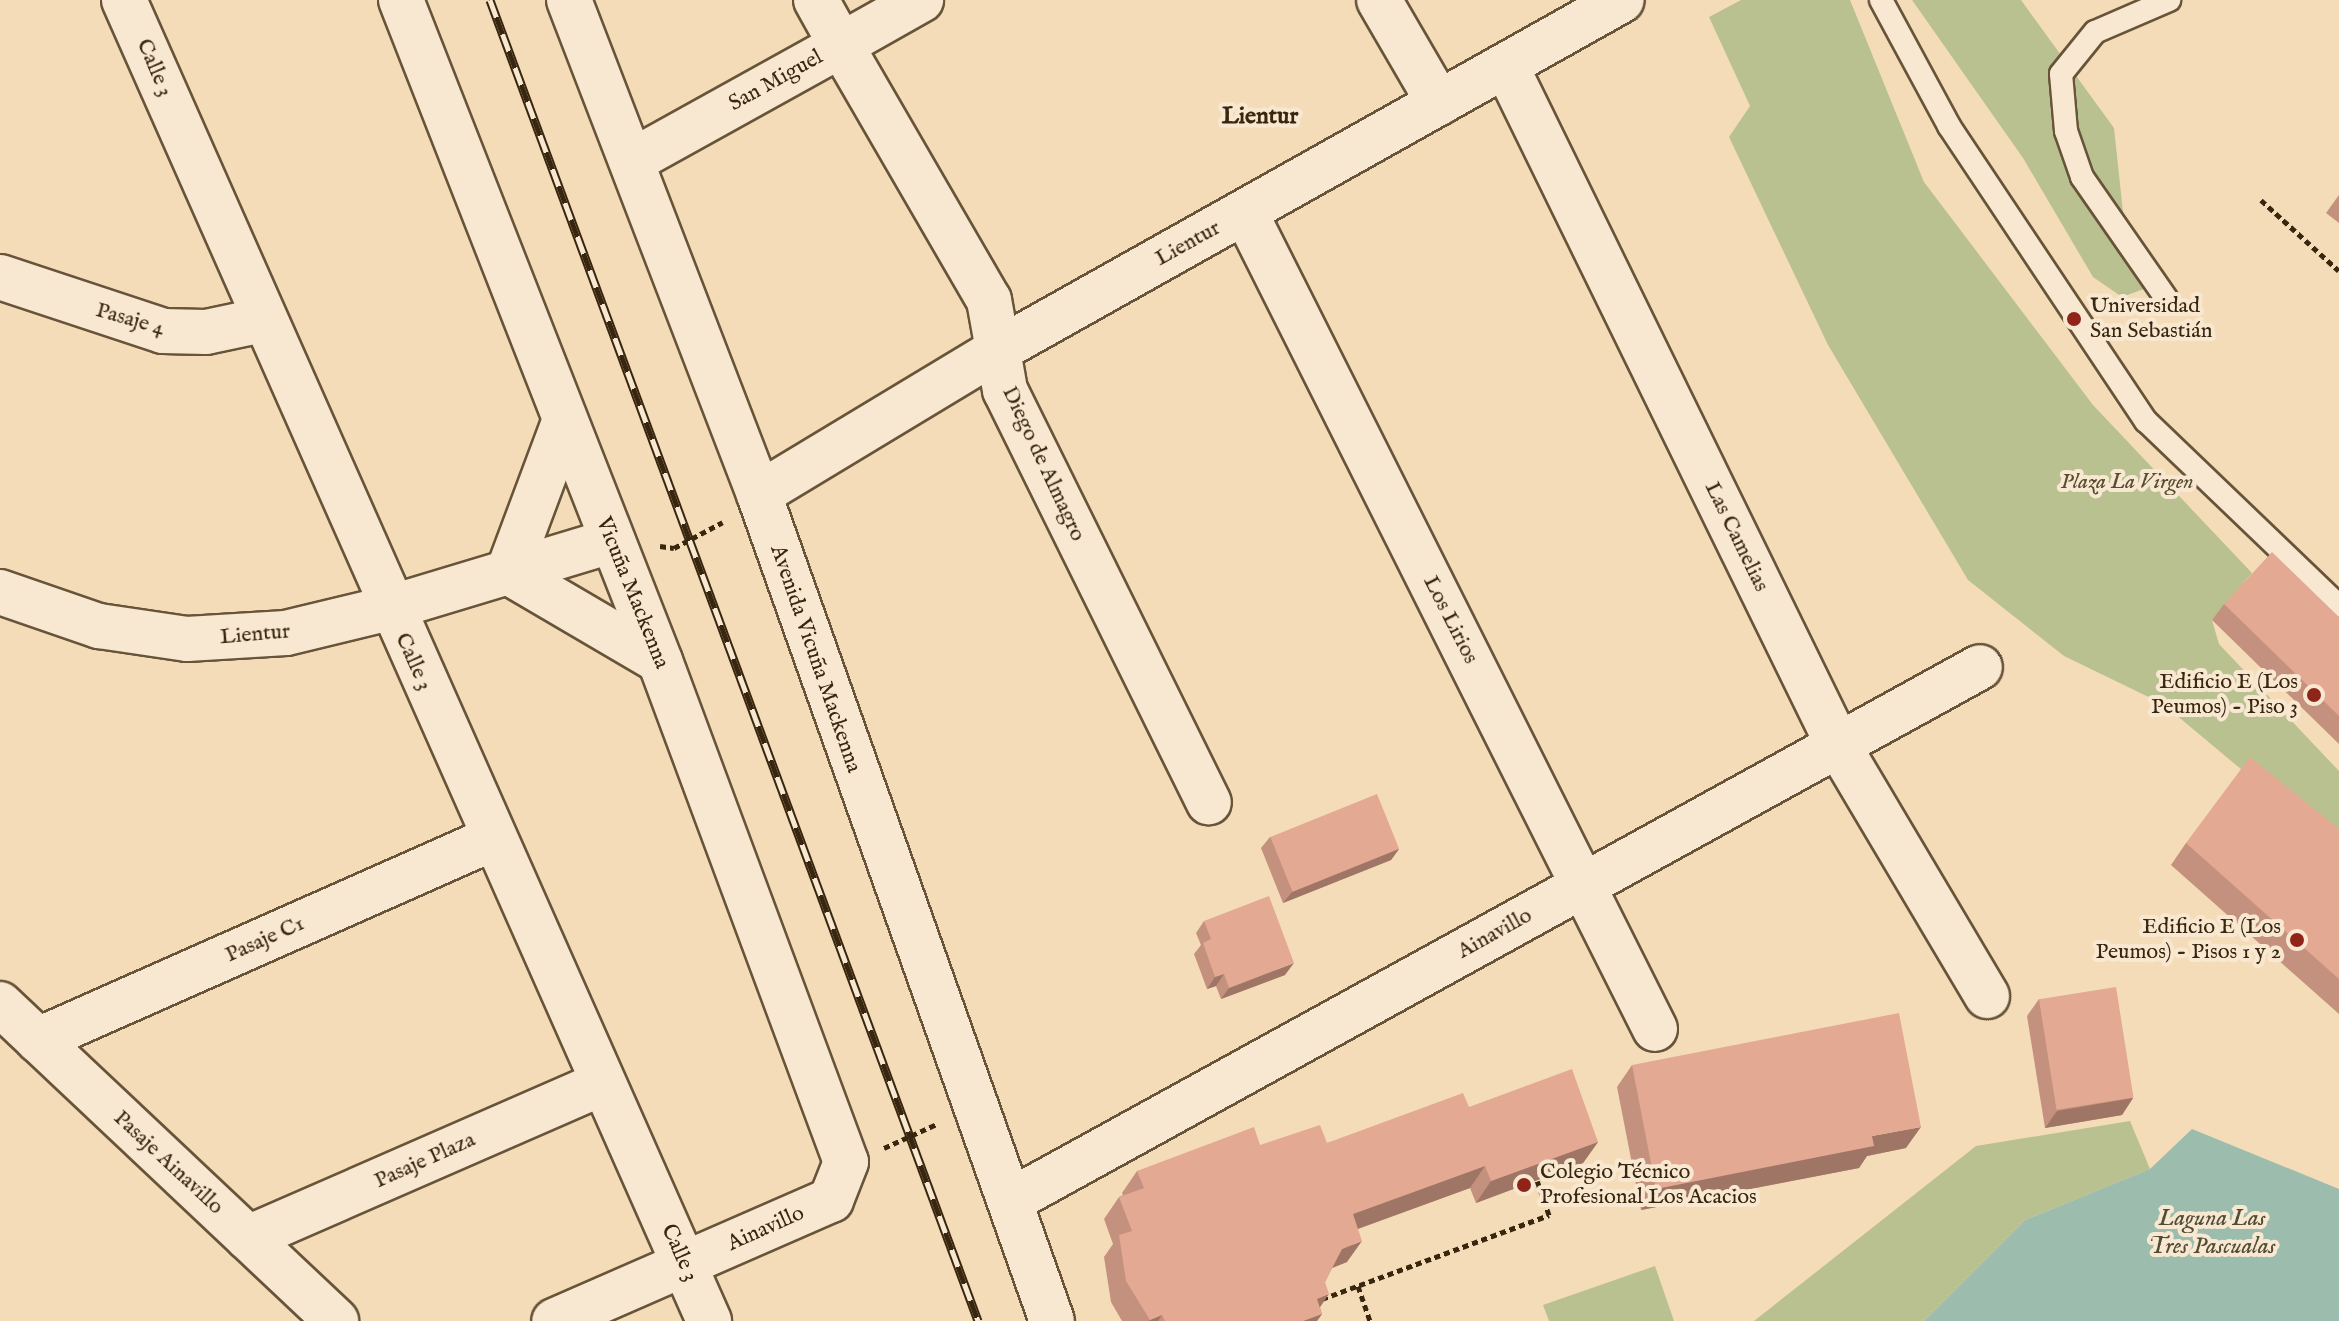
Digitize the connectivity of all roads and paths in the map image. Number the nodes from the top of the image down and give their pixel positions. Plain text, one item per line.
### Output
1 (124, 0) edge
2 (401, 0) edge
3 (569, 0) edge
4 (816, 0) edge
5 (921, 0) edge
6 (1379, 0) edge
7 (1622, 0) edge
8 (1881, 0) edge
9 (2169, 0) edge
10 (841, 45) junction
11 (1506, 66) junction
12 (1439, 103) junction
13 (632, 161) junction
14 (2261, 200) dead end
15 (1245, 212) junction
16 (2339, 271) edge
17 (0, 277) edge
18 (2166, 298) dead end
19 (263, 320) junction
20 (998, 350) junction
21 (563, 425) junction
22 (759, 494) junction
23 (611, 541) junction
24 (508, 572) junction
25 (0, 592) edge
26 (2339, 606) edge
27 (389, 608) junction
28 (660, 661) junction
29 (1980, 667) dead end
30 (1838, 745) junction
31 (1209, 802) dead end
32 (491, 839) junction
33 (1583, 886) junction
34 (1987, 996) dead end
35 (0, 1004) edge
36 (1655, 1029) dead end
37 (38, 1040) junction
38 (602, 1083) junction
39 (1537, 1181) edge
40 (841, 1189) joint
41 (1010, 1201) junction
42 (248, 1238) junction
43 (684, 1265) junction
44 (1358, 1286) junction
45 (1309, 1304) edge
46 (336, 1321) edge
47 (554, 1321) edge
48 (709, 1321) edge
49 (1052, 1321) edge
50 (1370, 1321) edge

1 - 19 street, Calle 3
2 - 21 street, Vicuña Mackenna
3 - 13 street, Avenida Vicuña Mackenna
4 - 10 street, Diego de Almagro
5 - 10 street, San Miguel
6 - 12 street
7 - 11 street, Lientur
8 - 26 lane
9 - 18 lane
10 - 13 street, San Miguel
10 - 20 street, Diego de Almagro
11 - 12 street, Lientur
11 - 30 street, Las Camelias
12 - 15 street, Lientur
13 - 22 street, Avenida Vicuña Mackenna
14 - 16 path
15 - 20 street, Lientur
15 - 33 street, Los Lirios
17 - 19 street, Pasaje 4
19 - 27 street, Calle 3
20 - 22 street, Lientur
20 - 31 street, Diego de Almagro
21 - 23 street, Vicuña Mackenna
21 - 24 street
22 - 41 street, Avenida Vicuña Mackenna
23 - 24 street, Lientur
23 - 28 street, Vicuña Mackenna
24 - 27 street, Lientur
24 - 28 street
25 - 27 street, Lientur
27 - 32 street, Calle 3
28 - 40 street, Vicuña Mackenna
29 - 30 street, Ainavillo
30 - 33 street, Ainavillo
30 - 34 street, Las Camelias
32 - 37 street, Pasaje C1
32 - 38 street, Calle 3
33 - 36 street, Los Lirios
33 - 41 street, Ainavillo
35 - 37 street, Pasaje Ainavillo
37 - 42 street, Pasaje Ainavillo
38 - 42 street, Pasaje Plaza
38 - 43 street, Calle 3
39 - 44 path
40 - 43 street, Ainavillo
41 - 49 street, Avenida Vicuña Mackenna
42 - 46 street, Pasaje Ainavillo
43 - 47 street, Ainavillo
43 - 48 street, Calle 3
44 - 45 path
44 - 50 path

